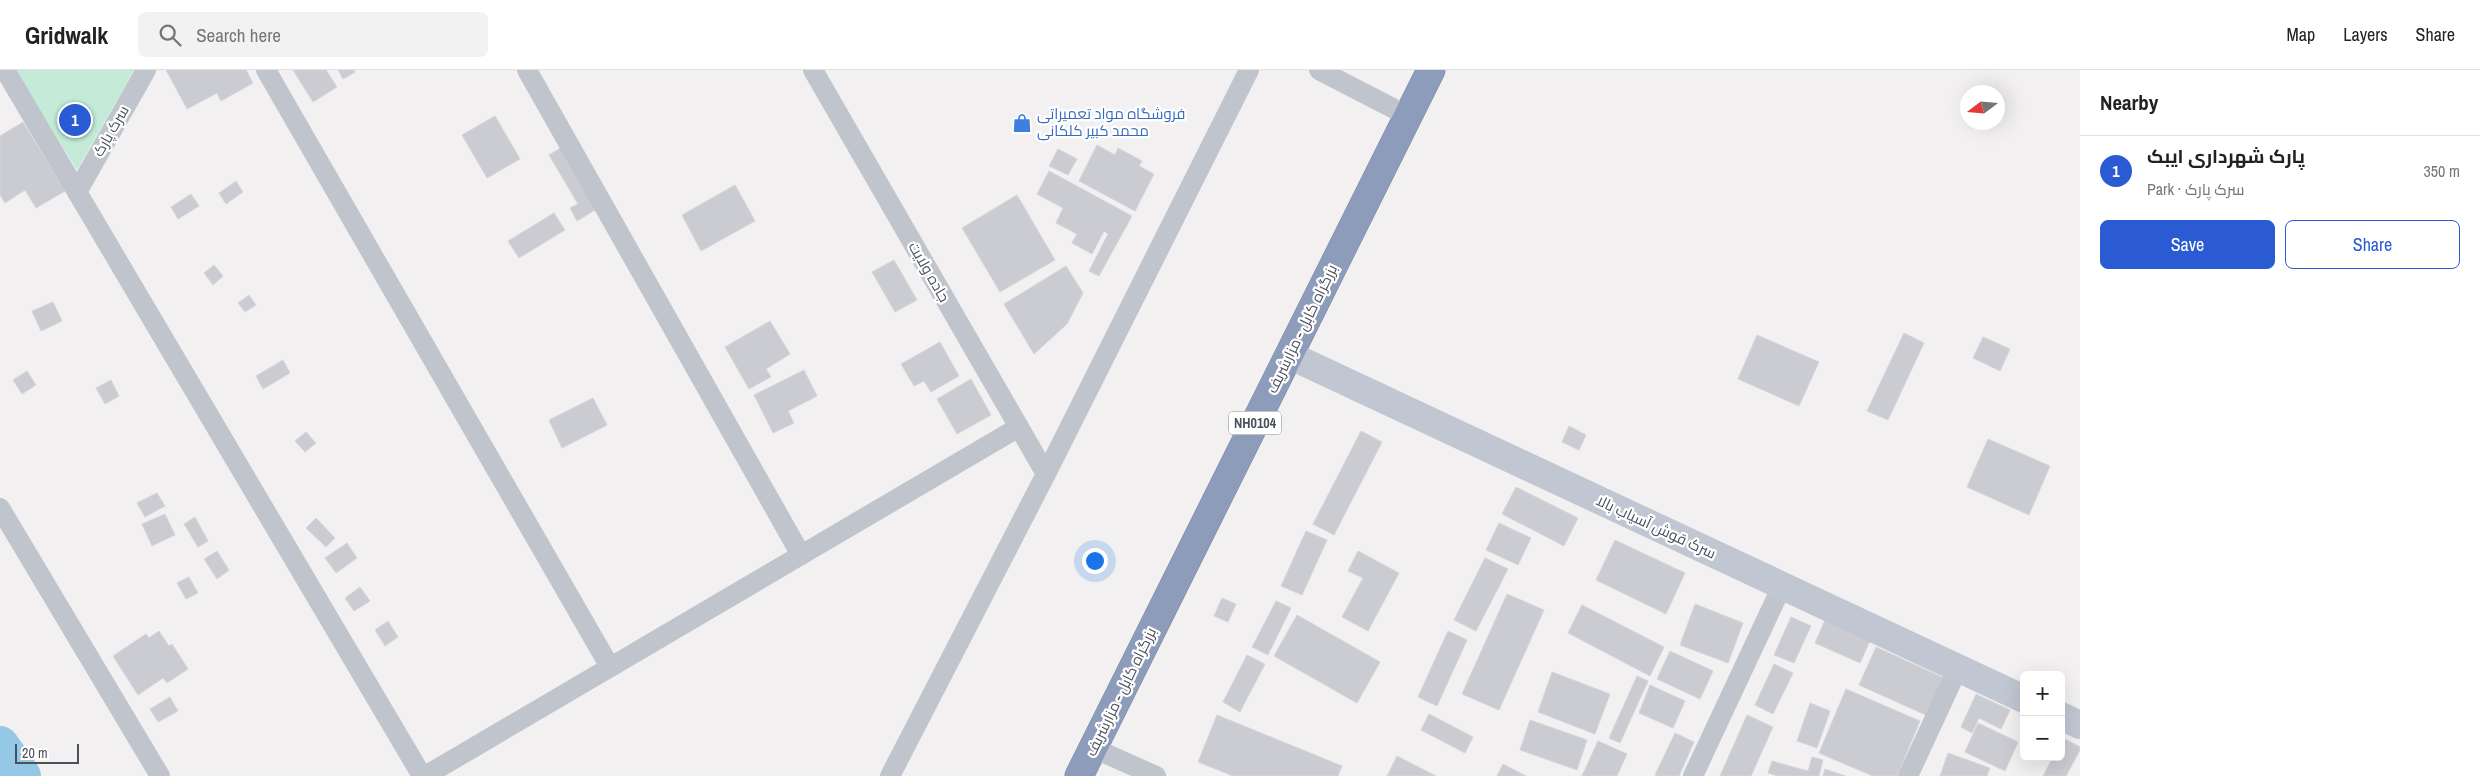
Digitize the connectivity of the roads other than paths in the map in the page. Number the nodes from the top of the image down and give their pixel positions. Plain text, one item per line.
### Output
1 (5, 70) edge
2 (146, 70) edge
3 (266, 70) edge
4 (527, 70) edge
5 (813, 70) edge
6 (1249, 70) edge
7 (1319, 70) edge
8 (1431, 70) edge
9 (1408, 116) junction
10 (77, 192) junction
11 (1289, 355) junction
12 (1019, 427) junction
13 (1046, 474) junction
14 (0, 508) edge
15 (801, 555) junction
16 (1782, 586) junction
17 (610, 667) junction
18 (1958, 668) junction
19 (2020, 697) edge
20 (2065, 718) edge
21 (2080, 725) edge
22 (1093, 748) junction
23 (160, 776) edge
24 (423, 776) edge
25 (890, 776) edge
26 (1079, 776) edge
27 (1156, 776) edge
28 (1693, 776) edge
29 (1908, 776) edge

1 - 10 street
2 - 10 street, سرک پارک
3 - 17 street
4 - 15 street
5 - 12 street, جاده ولایت
6 - 13 street
7 - 9 street
8 - 9 highway, بزرگراه کابل - مزارشریف / NH0104
9 - 11 highway, بزرگراه کابل - مزارشریف / NH0104
10 - 24 street
11 - 16 street, سرک قوش آسیاب بالا
11 - 22 highway, بزرگراه کابل - مزارشریف / NH0104
12 - 13 street, جاده ولایت
12 - 15 street
13 - 25 street
14 - 23 street
15 - 17 street
16 - 18 street, سرک قوش آسیاب بالا
16 - 28 street
17 - 24 street
18 - 19 street, سرک قوش آسیاب بالا
18 - 29 street
20 - 21 street
22 - 26 highway, بزرگراه کابل - مزارشریف / NH0104
22 - 27 street

